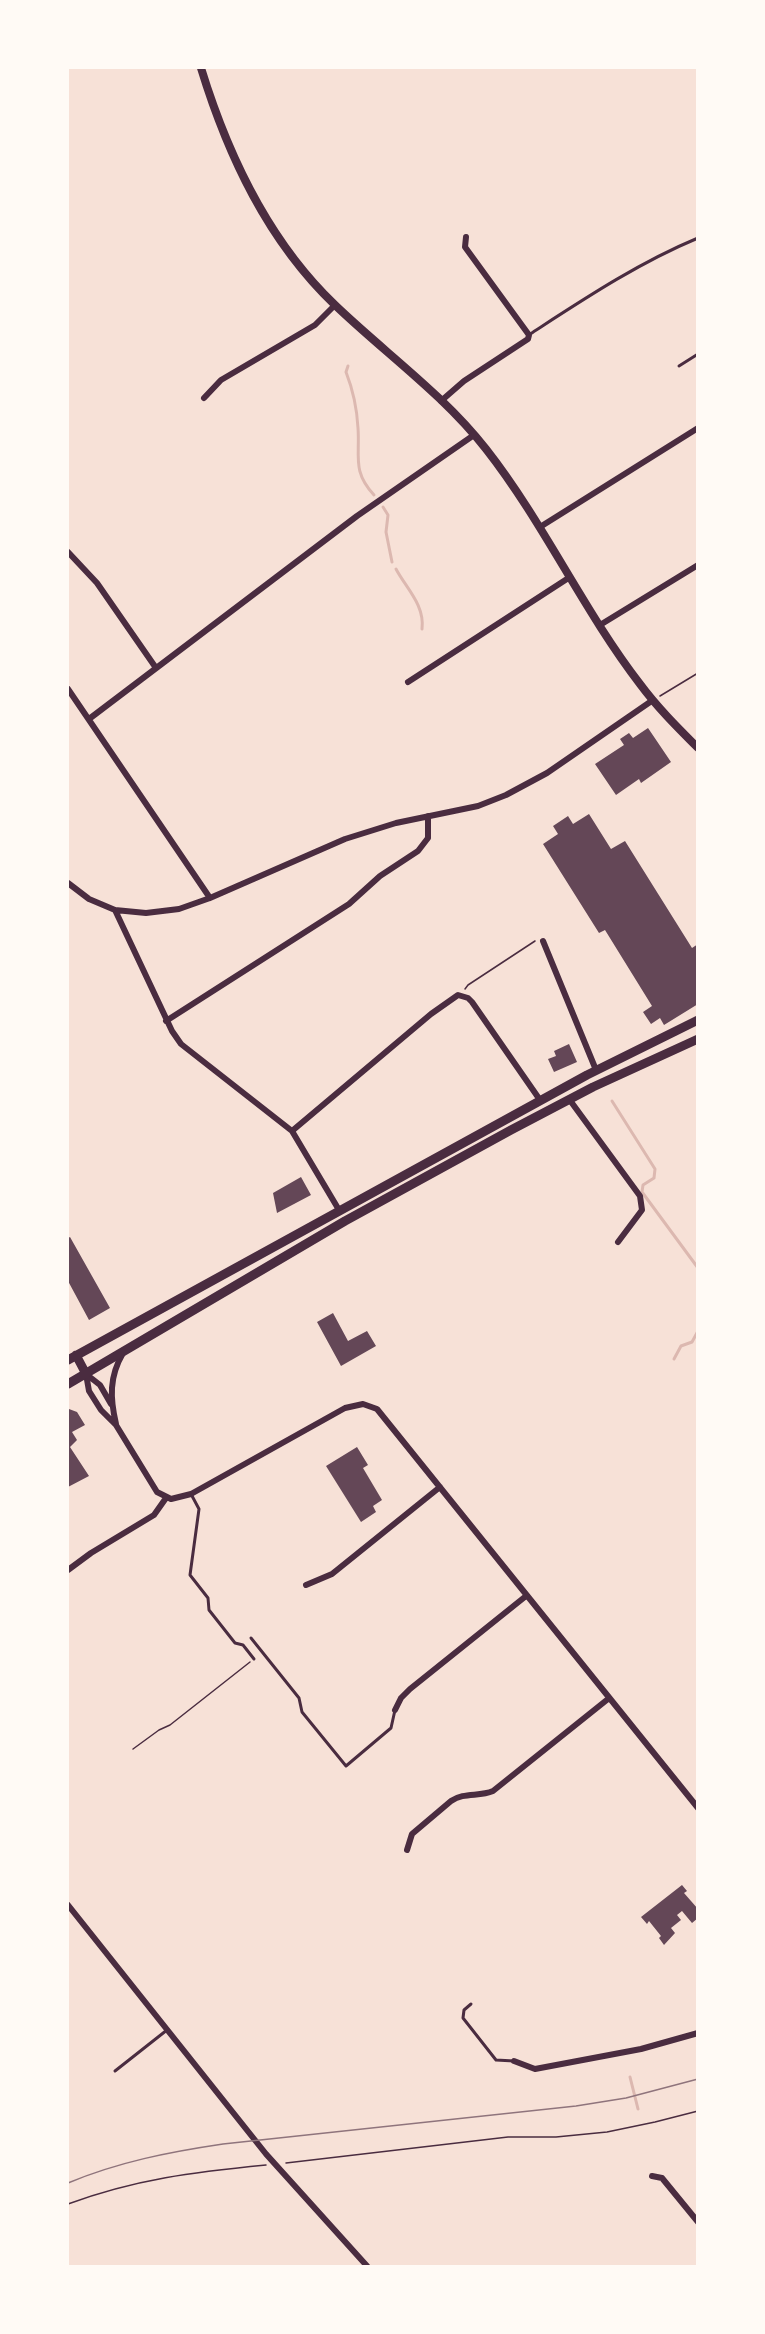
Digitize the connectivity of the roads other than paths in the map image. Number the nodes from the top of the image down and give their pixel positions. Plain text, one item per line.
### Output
1 (201, 68) edge
2 (466, 237) dead end
3 (698, 238) edge
4 (335, 305) junction
5 (528, 335) junction
6 (698, 354) edge
7 (680, 366) dead end
8 (204, 398) dead end
9 (441, 401) junction
10 (698, 428) edge
11 (474, 435) junction
12 (540, 527) junction
13 (68, 552) edge
14 (698, 565) edge
15 (570, 577) junction
16 (600, 625) junction
17 (156, 668) junction
18 (408, 682) dead end
19 (68, 689) edge
20 (653, 700) junction
21 (89, 718) junction
22 (698, 748) edge
23 (428, 816) junction
24 (68, 883) edge
25 (210, 898) junction
26 (116, 910) junction
27 (543, 941) road end
28 (698, 1020) edge
29 (166, 1021) junction
30 (698, 1039) edge
31 (596, 1070) junction
32 (568, 1099) junction
33 (540, 1100) junction
34 (292, 1131) junction
35 (339, 1210) junction
36 (618, 1242) dead end
37 (124, 1352) junction
38 (72, 1357) edge
39 (86, 1374) junction
40 (68, 1384) edge
41 (111, 1404) junction
42 (116, 1425) junction
43 (440, 1486) junction
44 (191, 1494) junction
45 (166, 1498) junction
46 (68, 1570) edge
47 (306, 1585) dead end
48 (526, 1596) junction
49 (251, 1638) dead end
50 (254, 1659) road end
51 (608, 1699) junction
52 (395, 1710) joint
53 (698, 1808) edge
54 (407, 1850) dead end
55 (68, 1905) edge
56 (471, 2004) dead end
57 (167, 2030) junction
58 (698, 2033) edge
59 (514, 2061) joint
60 (115, 2071) dead end
61 (652, 2176) dead end
62 (698, 2222) edge
63 (368, 2266) edge

1 - 4 main road
2 - 5 street
3 - 5 lane
4 - 8 street
4 - 9 main road
5 - 9 street
6 - 7 lane
9 - 11 main road
10 - 12 street
11 - 12 main road
11 - 17 street
12 - 15 main road
13 - 17 street
14 - 16 street
15 - 16 main road
15 - 18 street
16 - 20 main road
17 - 21 street
19 - 21 street
20 - 22 main road
20 - 23 street
21 - 25 street
23 - 25 street
23 - 29 street
24 - 26 street
25 - 26 street
26 - 29 street
27 - 31 street
28 - 31 main road
29 - 34 street
30 - 32 main road
31 - 33 main road
32 - 36 street
32 - 37 main road
33 - 34 street
33 - 35 main road
34 - 35 street
35 - 38 main road
37 - 39 main road
37 - 41 street
38 - 39 main road
39 - 40 main road
39 - 41 street
39 - 42 street
41 - 42 street
42 - 45 street
43 - 44 street
43 - 47 street
43 - 48 street
44 - 45 street
44 - 50 lane
45 - 46 street
48 - 51 street
48 - 52 street
49 - 52 lane
51 - 53 street
51 - 54 street
55 - 57 street
56 - 59 lane
57 - 60 lane
57 - 63 street
58 - 59 street
61 - 62 street

